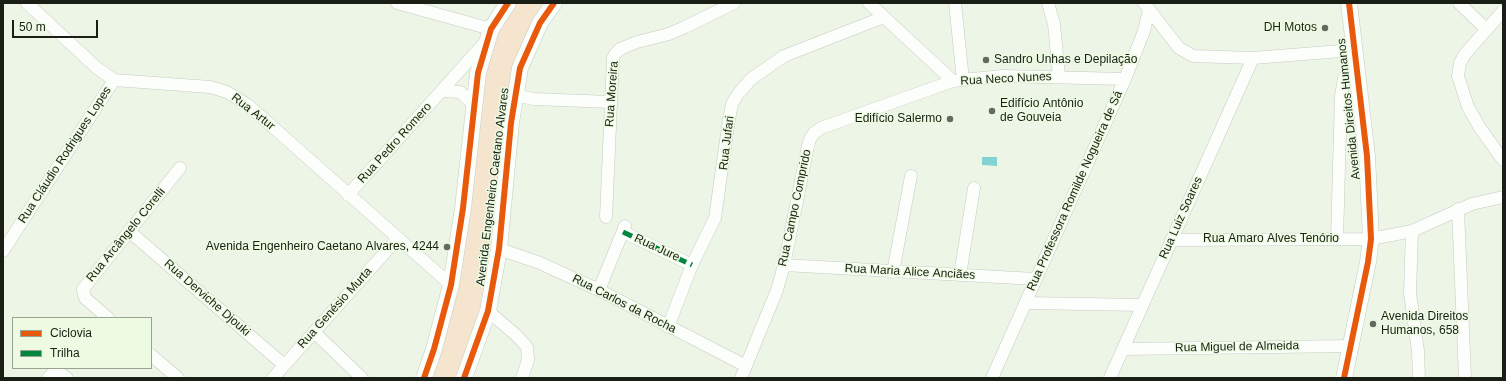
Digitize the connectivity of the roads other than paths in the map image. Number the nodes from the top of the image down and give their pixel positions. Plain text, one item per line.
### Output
1 (26, 3) edge
2 (397, 3) edge
3 (508, 3) edge
4 (554, 3) edge
5 (734, 3) edge
6 (869, 3) edge
7 (955, 3) edge
8 (1048, 3) edge
9 (1349, 3) edge
10 (1459, 3) edge
11 (1147, 7) edge
12 (1503, 11) edge
13 (884, 17) junction
14 (1486, 29) junction
15 (489, 34) junction
16 (1354, 50) junction
17 (1253, 58) junction
18 (1356, 67) junction
19 (1059, 76) junction
20 (1125, 79) junction
21 (114, 80) junction
22 (958, 80) junction
23 (442, 91) junction
24 (514, 95) junction
25 (610, 102) junction
26 (474, 105) junction
27 (1503, 160) edge
28 (180, 168) dead end
29 (911, 176) dead end
30 (974, 188) dead end
31 (348, 195) junction
32 (1503, 197) edge
33 (1458, 209) junction
34 (606, 216) dead end
35 (129, 231) junction
36 (1412, 231) junction
37 (398, 238) junction
38 (1337, 239) junction
39 (1371, 239) junction
40 (1171, 240) junction
41 (499, 249) junction
42 (3, 251) edge
43 (692, 265) junction
44 (784, 265) junction
45 (893, 272) junction
46 (960, 276) junction
47 (1035, 279) junction
48 (451, 285) junction
49 (599, 290) junction
50 (1026, 302) junction
51 (1142, 305) junction
52 (488, 311) junction
53 (107, 317) edge
54 (668, 326) junction
55 (314, 332) junction
56 (1351, 346) junction
57 (1123, 349) junction
58 (152, 356) edge
59 (284, 365) junction
60 (746, 366) junction
61 (48, 378) edge
62 (67, 378) edge
63 (178, 378) edge
64 (273, 378) edge
65 (362, 378) edge
66 (424, 378) edge
67 (464, 378) edge
68 (522, 378) edge
69 (741, 378) edge
70 (992, 378) edge
71 (1110, 378) edge
72 (1344, 378) edge
73 (1419, 378) edge
74 (1465, 378) edge

1 - 21 street
2 - 15 street
3 - 15 main road
4 - 24 main road, Avenida Engenheiro Caetano Alvares
5 - 25 street, Rua Moreira
6 - 13 street, Rua Neco Nunes
7 - 22 street
8 - 19 street
9 - 16 main road, Avenida Direitos Humanos
10 - 14 street
11 - 17 street
11 - 20 street, Rua Professora Romilde Nogueira de Sá
12 - 14 street
13 - 22 street, Rua Neco Nunes
13 - 43 street, Rua Jufari
14 - 27 street
15 - 23 street, Rua Pedro Romero
15 - 26 main road
16 - 17 street
16 - 18 main road, Avenida Direitos Humanos
17 - 40 street, Rua Luiz Soares
18 - 38 street, Avenida Direitos Humanos
18 - 39 main road, Avenida Direitos Humanos
19 - 20 street, Rua Neco Nunes
19 - 22 street, Rua Neco Nunes
20 - 47 street, Rua Professora Romilde Nogueira de Sá
21 - 31 street, Rua Artur
21 - 42 street, Rua Cláudio Rodrigues Lopes
22 - 44 street, Rua Campo Comprido
23 - 26 street
23 - 31 street, Rua Pedro Romero
24 - 25 street
24 - 41 main road, Avenida Engenheiro Caetano Alvares
25 - 34 street, Rua Moreira
26 - 48 main road
28 - 35 street, Rua Arcângelo Corelli
29 - 45 street
30 - 46 street
31 - 37 street, Rua Artur
32 - 33 street, Rua Amaro Alves Tenório
33 - 36 street, Rua Amaro Alves Tenório
33 - 74 street
35 - 53 street, Rua Arcângelo Corelli
35 - 59 street, Rua Derviche Djouki
36 - 39 street, Rua Amaro Alves Tenório
36 - 73 street
37 - 48 street, Rua Artur
37 - 55 street, Rua Genésio Murta
38 - 39 street, Rua Amaro Alves Tenório
38 - 40 street, Rua Amaro Alves Tenório
39 - 56 main road, Avenida Direitos Humanos
40 - 51 street, Rua Luiz Soares
41 - 49 street, Rua Carlos da Rocha
41 - 52 main road, Avenida Engenheiro Caetano Alvares
43 - 49 street, Rua Jure
43 - 54 street, Rua Jufari
44 - 45 street, Rua Maria Alice Anciães
44 - 60 street, Rua Campo Comprido
45 - 46 street, Rua Maria Alice Anciães
46 - 47 street, Rua Maria Alice Anciães
47 - 50 street, Rua Professora Romilde Nogueira de Sá
48 - 66 main road
49 - 54 street, Rua Carlos da Rocha
50 - 51 street
50 - 70 street, Rua Professora Romilde Nogueira de Sá
51 - 57 street, Rua Luiz Soares
52 - 67 main road, Avenida Engenheiro Caetano Alvares
52 - 68 street
54 - 60 street, Rua Carlos da Rocha
55 - 59 street, Rua Genésio Murta
55 - 65 street
56 - 57 street, Rua Miguel de Almeida
56 - 72 main road, Avenida Direitos Humanos
57 - 71 street, Rua Luiz Soares
58 - 63 street
59 - 64 street, Rua Genésio Murta
60 - 69 street, Rua Campo Comprido
61 - 62 street

